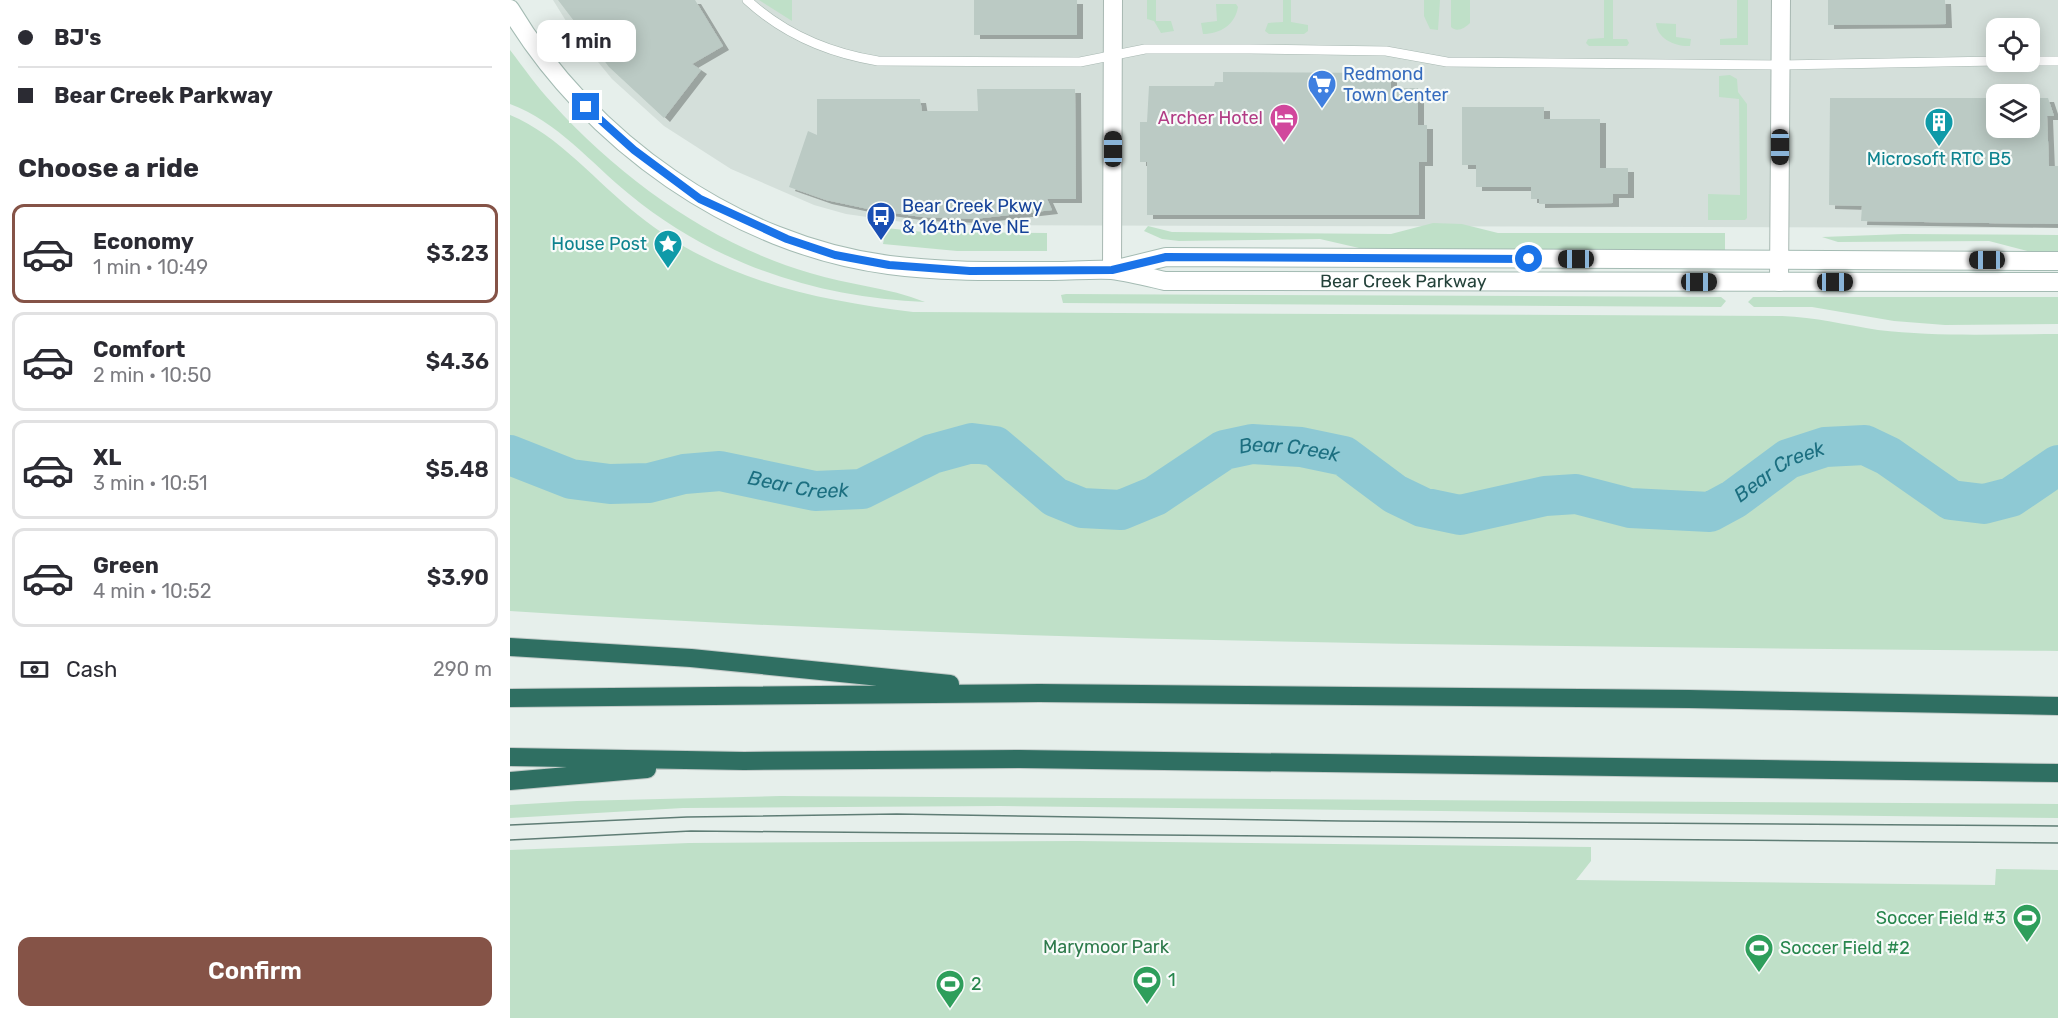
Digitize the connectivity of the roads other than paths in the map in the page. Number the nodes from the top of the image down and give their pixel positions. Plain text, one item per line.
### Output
1 (747, 0) edge
2 (1113, 0) edge
3 (1780, 0) edge
4 (510, 9) edge
5 (1113, 54) junction
6 (1986, 61) edge
7 (2040, 61) edge
8 (2058, 61) edge
9 (1781, 65) junction
10 (1779, 260) junction
11 (2058, 261) edge
12 (1112, 270) junction
13 (1779, 282) junction
14 (2058, 282) edge
15 (510, 647) edge
16 (1038, 693) junction
17 (510, 698) edge
18 (2058, 706) edge
19 (510, 757) edge
20 (744, 761) junction
21 (2058, 773) edge
22 (510, 781) edge

1 - 5 lane
2 - 5 main road
3 - 9 main road
4 - 12 main road, Bear Creek Parkway
5 - 9 lane
5 - 12 main road
6 - 9 lane
7 - 8 lane
9 - 10 main road
10 - 11 main road, Bear Creek Parkway
10 - 12 main road, Bear Creek Parkway
10 - 13 main road
12 - 13 main road, Bear Creek Parkway
13 - 14 main road, Bear Creek Parkway
15 - 16 highway
16 - 17 highway
16 - 18 highway
19 - 20 highway
20 - 21 highway
20 - 22 highway

